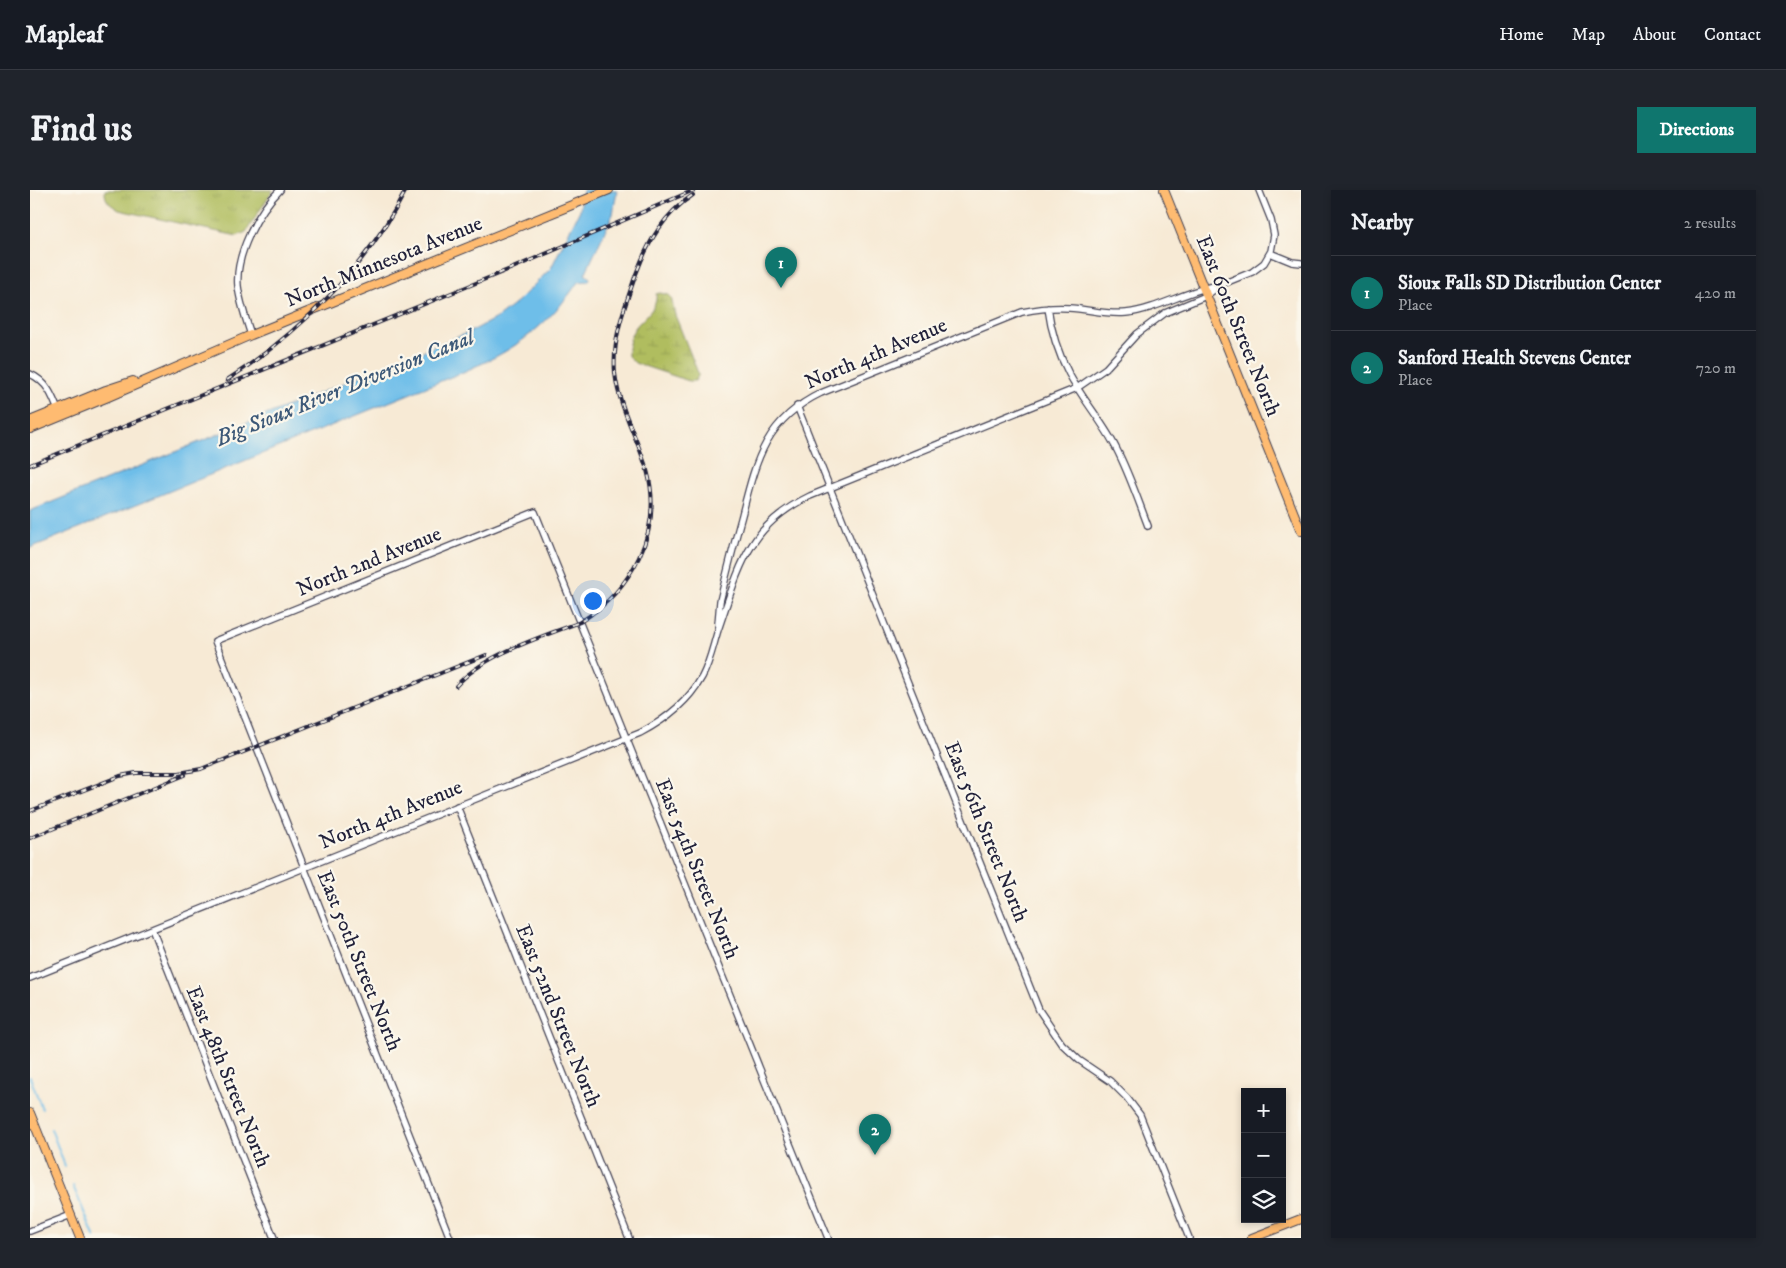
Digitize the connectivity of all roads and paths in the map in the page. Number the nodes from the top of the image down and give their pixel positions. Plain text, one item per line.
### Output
1 (280, 190) edge
2 (609, 190) edge
3 (1164, 190) edge
4 (1259, 190) edge
5 (1270, 253) junction
6 (1301, 264) edge
7 (1220, 285) junction
8 (1203, 288) junction
9 (1206, 296) junction
10 (1048, 308) junction
11 (251, 335) junction
12 (30, 374) edge
13 (1077, 388) junction
14 (797, 406) junction
15 (59, 413) junction
16 (30, 421) edge
17 (30, 429) edge
18 (830, 488) junction
19 (535, 512) joint
20 (1148, 526) dead end
21 (1301, 531) edge
22 (718, 631) junction
23 (215, 641) joint
24 (627, 738) junction
25 (457, 806) junction
26 (304, 867) junction
27 (152, 928) junction
28 (30, 978) edge
29 (30, 1113) edge
30 (71, 1214) junction
31 (1301, 1219) edge
32 (30, 1231) edge
33 (80, 1238) edge
34 (274, 1238) edge
35 (450, 1238) edge
36 (629, 1238) edge
37 (828, 1238) edge
38 (1190, 1238) edge
39 (1252, 1238) edge

1 - 11 street
2 - 11 main road, North Minnesota Avenue
3 - 8 main road, East 60th Street North
4 - 5 street
5 - 6 street
5 - 7 street
7 - 8 street, North 4th Avenue
7 - 9 street, North 4th Avenue
8 - 9 main road, East 60th Street North
8 - 10 street, North 4th Avenue
9 - 13 street, North 4th Avenue
9 - 21 main road, East 60th Street North
10 - 13 street
10 - 14 street, North 4th Avenue
11 - 15 main road, North Minnesota Avenue
12 - 15 street
13 - 18 street, North 4th Avenue
13 - 20 street
14 - 18 street, East 56th Street North
14 - 22 street, North 4th Avenue
15 - 16 main road, North Minnesota Avenue
15 - 17 main road, North Minnesota Avenue
18 - 22 street, North 4th Avenue
18 - 38 street, East 56th Street North
19 - 23 street, North 2nd Avenue
19 - 24 street, East 54th Street North
22 - 24 street, North 4th Avenue
23 - 26 street, East 50th Street North
24 - 25 street, North 4th Avenue
24 - 37 street, East 54th Street North
25 - 26 street, North 4th Avenue
25 - 36 street, East 52nd Street North
26 - 27 street, North 4th Avenue
26 - 35 street, East 50th Street North
27 - 28 street, North 4th Avenue
27 - 34 street, East 48th Street North
29 - 30 main road
30 - 32 street
30 - 33 main road
31 - 39 main road

